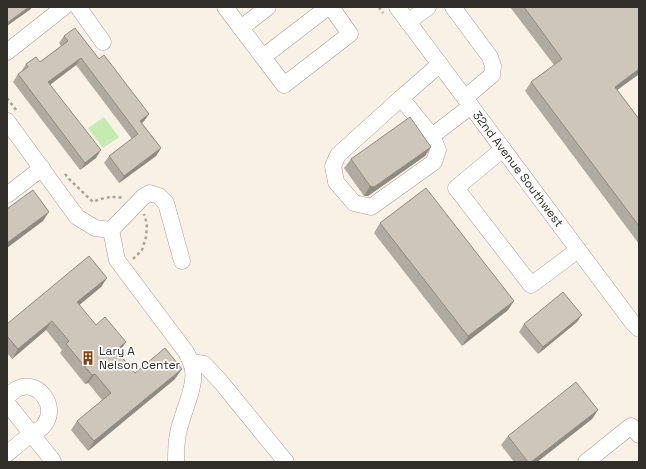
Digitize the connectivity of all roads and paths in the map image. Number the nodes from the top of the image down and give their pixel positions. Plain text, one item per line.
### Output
1 (64, 7) edge
2 (78, 7) edge
3 (225, 7) edge
4 (268, 7) edge
5 (329, 7) edge
6 (397, 7) edge
7 (428, 7) edge
8 (453, 7) edge
9 (408, 22) junction
10 (241, 28) junction
11 (103, 42) dead end
12 (7, 52) edge
13 (263, 57) junction
14 (440, 64) junction
15 (7, 98) edge
16 (401, 98) junction
17 (468, 102) junction
18 (12, 115) edge
19 (432, 136) junction
20 (503, 149) junction
21 (42, 168) junction
22 (64, 173) dead end
23 (7, 195) edge
24 (136, 205) junction
25 (111, 230) junction
26 (578, 250) junction
27 (182, 261) dead end
28 (130, 262) dead end
29 (639, 329) edge
30 (192, 362) junction
31 (7, 397) edge
32 (7, 403) edge
33 (32, 434) junction
34 (639, 435) edge
35 (7, 454) edge
36 (52, 462) edge
37 (176, 462) edge
38 (286, 462) edge
39 (586, 462) edge

1 - 12 street
2 - 11 street
3 - 10 street
4 - 10 street
5 - 13 street
5 - 13 street
6 - 9 street, 32nd Avenue Southwest
7 - 9 street
8 - 17 street
9 - 14 street, 32nd Avenue Southwest
10 - 13 street
14 - 16 street
14 - 17 street, 32nd Avenue Southwest
15 - 18 path
16 - 19 street
16 - 19 street
17 - 19 street
17 - 20 street, 32nd Avenue Southwest
18 - 21 street
20 - 26 street, 32nd Avenue Southwest
20 - 26 street
21 - 23 street
21 - 25 street
22 - 24 path
24 - 25 street
24 - 27 street
24 - 28 path
25 - 30 street
26 - 29 street, 32nd Avenue Southwest
30 - 37 street
30 - 38 street
31 - 33 street
32 - 33 street
33 - 35 street
33 - 36 street
34 - 39 street

